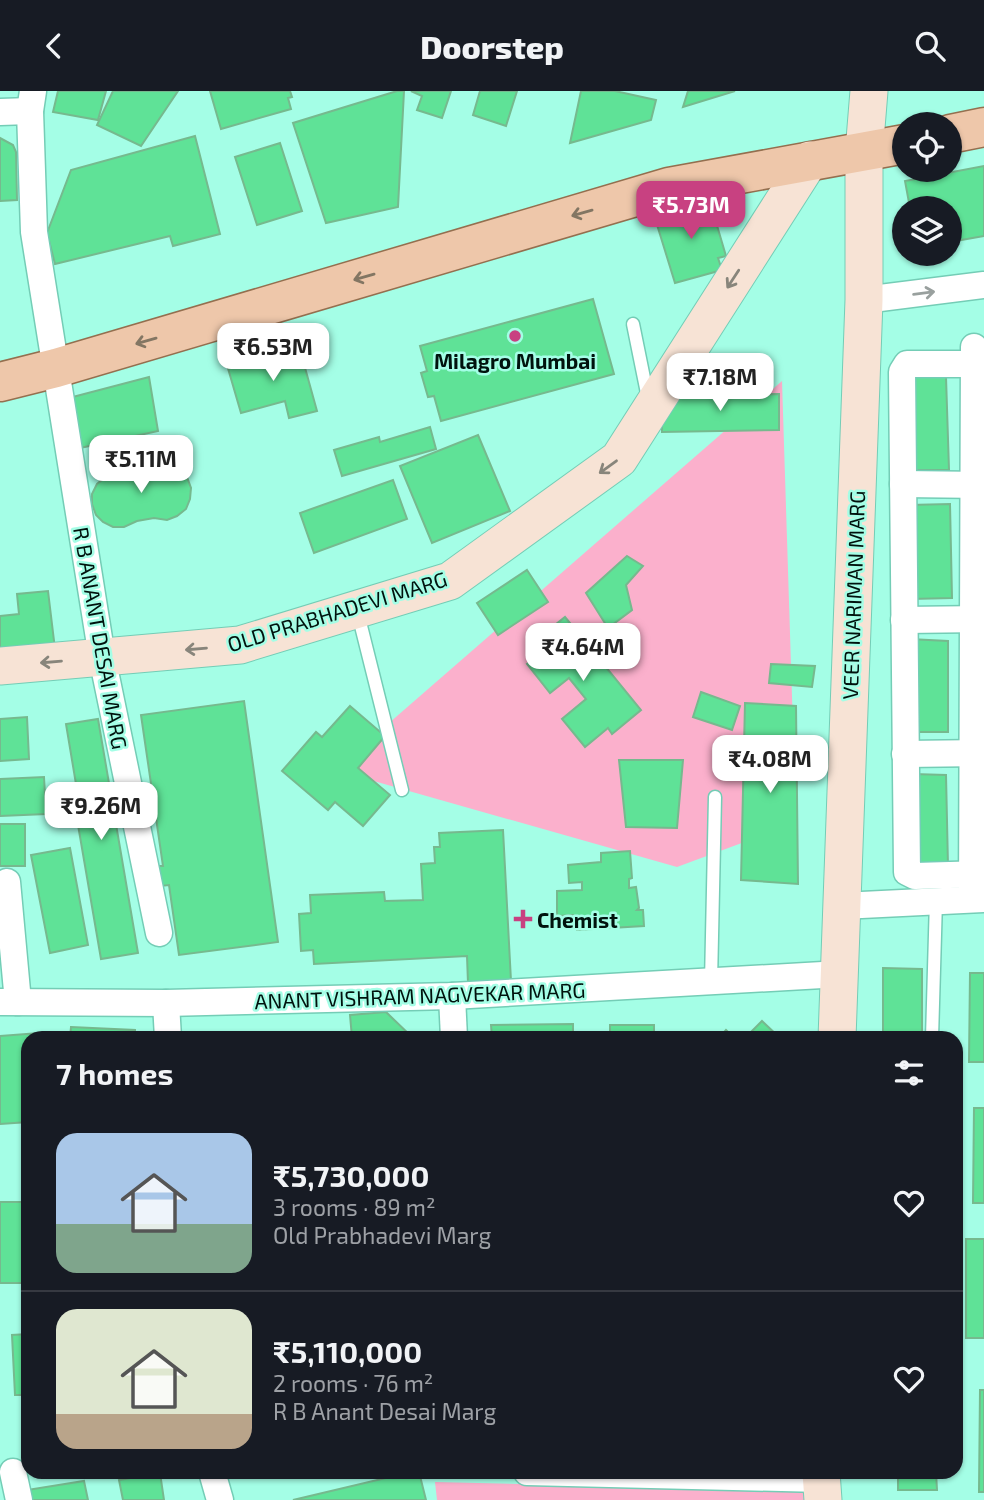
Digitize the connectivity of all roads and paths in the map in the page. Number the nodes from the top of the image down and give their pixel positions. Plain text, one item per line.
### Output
1 (869, 91) edge
2 (31, 101) edge
3 (0, 112) edge
4 (984, 127) edge
5 (962, 132) edge
6 (892, 147) edge
7 (864, 152) junction
8 (810, 160) junction
9 (984, 285) edge
10 (864, 300) junction
11 (633, 324) dead end
12 (977, 358) edge
13 (56, 368) junction
14 (0, 382) edge
15 (650, 409) junction
16 (902, 484) junction
17 (979, 485) edge
18 (357, 609) junction
19 (978, 619) edge
20 (904, 620) junction
21 (102, 657) junction
22 (0, 666) edge
23 (978, 753) edge
24 (905, 754) junction
25 (402, 790) dead end
26 (715, 797) dead end
27 (7, 882) dead end
28 (978, 887) edge
29 (936, 900) junction
30 (841, 906) junction
31 (0, 911) edge
32 (159, 933) dead end
33 (840, 974) junction
34 (711, 982) junction
35 (452, 996) junction
36 (8, 1002) edge
37 (166, 1003) junction
38 (168, 1031) edge
39 (454, 1031) edge
40 (837, 1031) edge
41 (932, 1031) edge
42 (14, 1473) edge
43 (214, 1479) edge
44 (715, 1479) edge
45 (821, 1484) edge
46 (19, 1500) edge
47 (220, 1500) edge

1 - 7 street, VEER NARIMAN MARG
2 - 3 street
2 - 13 street, R B ANANT DESAI MARG
4 - 5 main road
6 - 7 main road
7 - 8 main road
7 - 10 street, VEER NARIMAN MARG
8 -> 13 main road
8 -> 15 street, OLD PRABHADEVI MARG
10 -> 9 street
10 - 30 street, VEER NARIMAN MARG
11 - 15 lane
12 - 16 street
12 - 17 street
13 - 14 main road
13 - 21 street, R B ANANT DESAI MARG
15 -> 18 street, OLD PRABHADEVI MARG
16 - 17 street
16 - 20 street
17 - 19 street
18 -> 21 street, OLD PRABHADEVI MARG
18 - 25 lane
19 - 20 street
19 - 23 street
20 - 24 street
21 -> 22 street, OLD PRABHADEVI MARG
21 - 32 street, R B ANANT DESAI MARG
23 - 24 street
23 - 28 street
24 - 28 street
26 - 34 lane
27 - 36 street
28 - 29 street
29 - 30 street
29 - 41 lane
30 - 33 street, VEER NARIMAN MARG
31 - 36 street
33 - 34 street, ANANT VISHRAM NAGVEKAR MARG
33 - 40 street, VEER NARIMAN MARG
34 - 35 street, ANANT VISHRAM NAGVEKAR MARG
35 - 37 street, ANANT VISHRAM NAGVEKAR MARG
35 - 39 street
36 - 37 street, ANANT VISHRAM NAGVEKAR MARG
37 - 38 street
42 - 46 street
43 - 47 street
44 - 45 street

